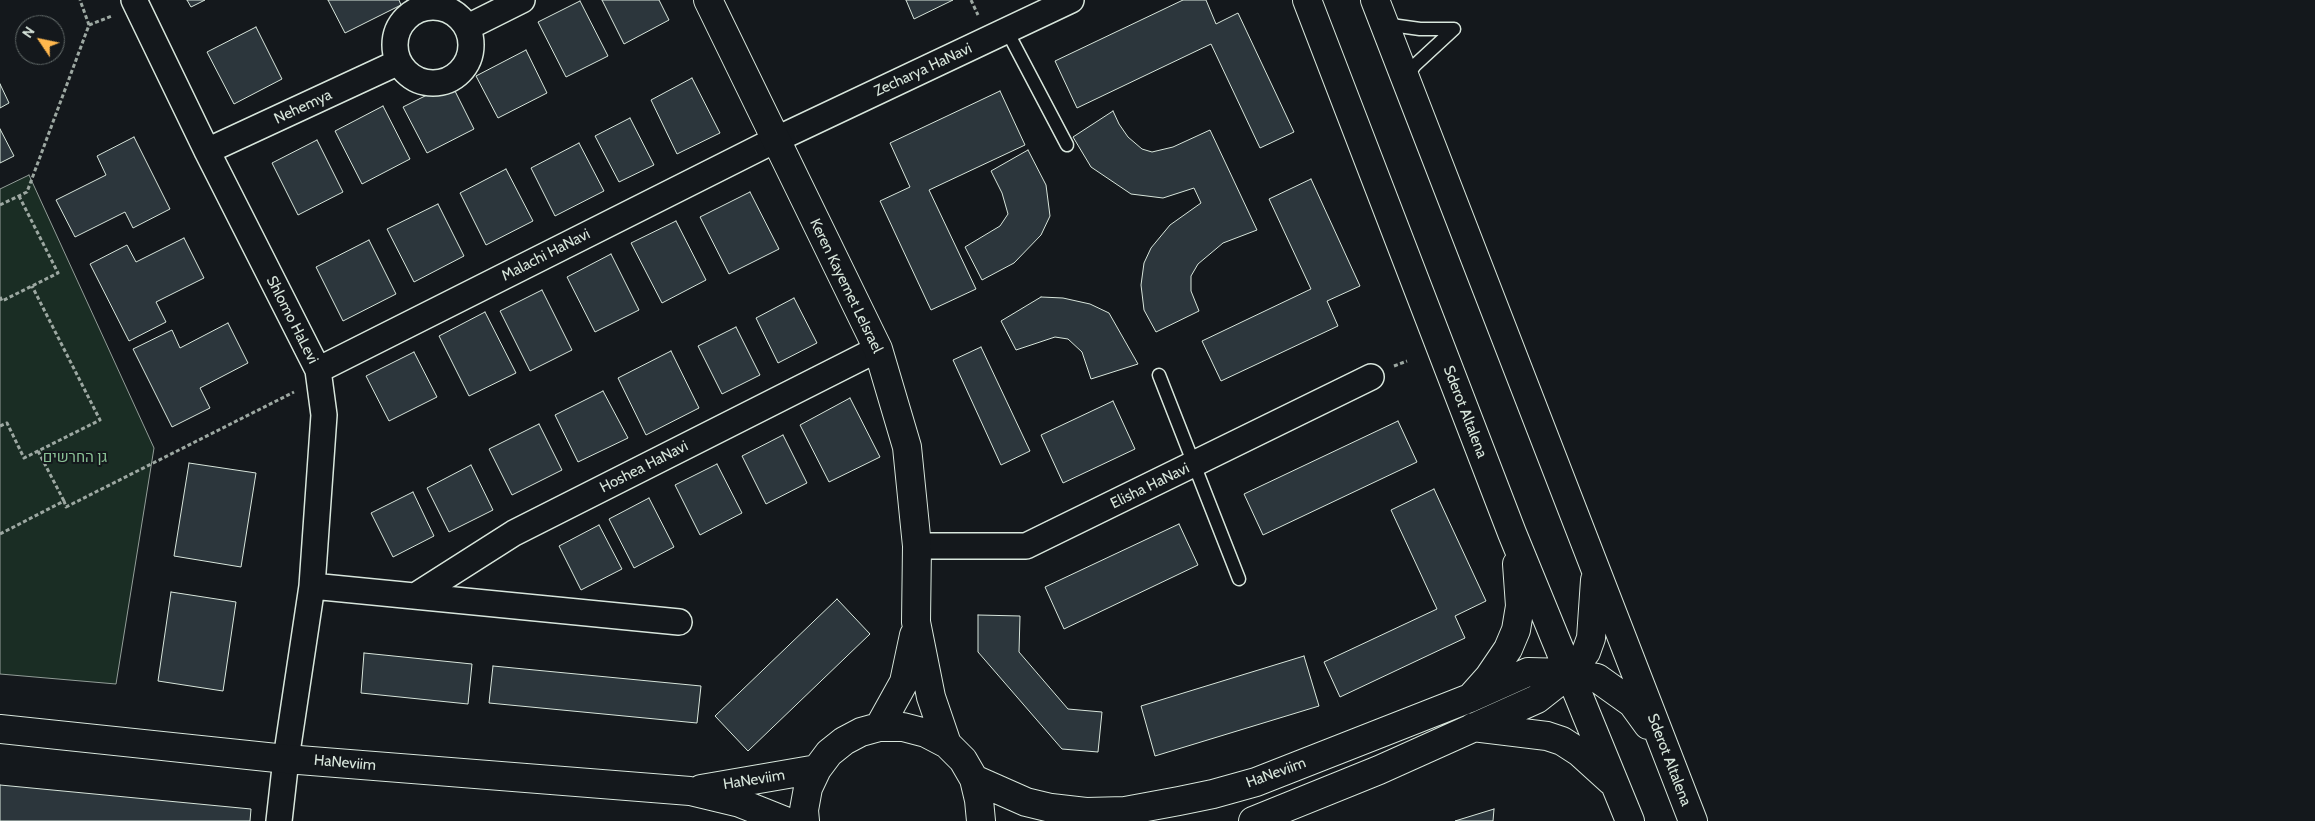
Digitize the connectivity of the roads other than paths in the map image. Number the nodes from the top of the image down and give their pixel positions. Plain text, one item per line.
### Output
1 (134, 0) edge
2 (522, 0) edge
3 (708, 0) edge
4 (1071, 0) edge
5 (1306, 0) edge
6 (1379, 12) edge
7 (468, 27) junction
8 (1007, 31) junction
9 (399, 62) junction
10 (1405, 79) junction
11 (775, 140) junction
12 (1067, 145) dead end
13 (207, 152) junction
14 (878, 349) junction
15 (318, 374) junction
16 (1159, 375) dead end
17 (1371, 377) dead end
18 (1194, 464) junction
19 (1512, 533) junction
20 (917, 546) junction
21 (1595, 569) junction
22 (1239, 579) dead end
23 (312, 586) junction
24 (416, 596) junction
25 (680, 622) dead end
26 (916, 622) junction
27 (1570, 673) junction
28 (1470, 698) junction
29 (1473, 726) junction
30 (879, 727) junction
31 (0, 729) edge
32 (947, 744) junction
33 (1664, 747) junction
34 (286, 759) junction
35 (817, 769) junction
36 (974, 779) junction
37 (1617, 786) junction
38 (690, 791) junction
39 (1117, 816) edge
40 (280, 821) edge
41 (785, 821) edge
42 (805, 821) edge
43 (981, 821) edge
44 (1252, 821) edge
45 (1630, 821) edge
46 (1693, 821) edge

1 - 13 street, Shlomo HaLevi
2 - 7 street
3 - 11 street, Keren Kayemet LeIsrael
4 - 8 street, Zecharya HaNavi
5 - 19 street, Sderot Altalena
6 - 10 street, Sderot Altalena
6 - 10 lane
7 - 9 street
7 - 9 street
8 - 11 street, Zecharya HaNavi
8 - 12 lane
9 - 13 street, Nehemya
10 - 21 street, Sderot Altalena
11 - 14 street, Keren Kayemet LeIsrael
11 - 15 street, Malachi HaNavi
13 - 15 street, Shlomo HaLevi
14 - 20 street, Keren Kayemet LeIsrael
14 - 24 street, Hoshea HaNavi
15 - 23 street, Shlomo HaLevi
16 - 18 lane
17 - 18 street, Elisha HaNavi
18 - 20 street, Elisha HaNavi
18 - 22 lane
19 - 27 street, Sderot Altalena
19 - 28 street
20 - 26 street, Keren Kayemet LeIsrael
21 - 27 street
21 - 33 street, Sderot Altalena
23 - 24 street
23 - 34 street, Shlomo HaLevi
24 - 25 street
26 - 30 street, Keren Kayemet LeIsrael
26 - 32 street, Keren Kayemet LeIsrael
27 - 28 street, HaNeviim
27 - 29 street
27 - 33 street, HaNeviim
27 - 37 street, Sderot Altalena
28 - 39 street, HaNeviim
29 - 37 street
29 - 44 street
30 - 32 street
30 - 35 street
31 - 34 street, HaNeviim
32 - 36 street
33 - 46 street, Sderot Altalena
34 - 38 street, HaNeviim
34 - 40 street, Shlomo HaLevi
35 - 38 street, HaNeviim
35 - 42 street
36 - 39 street, HaNeviim
36 - 43 street
37 - 45 street, Sderot Altalena
38 - 41 street, HaNeviim

